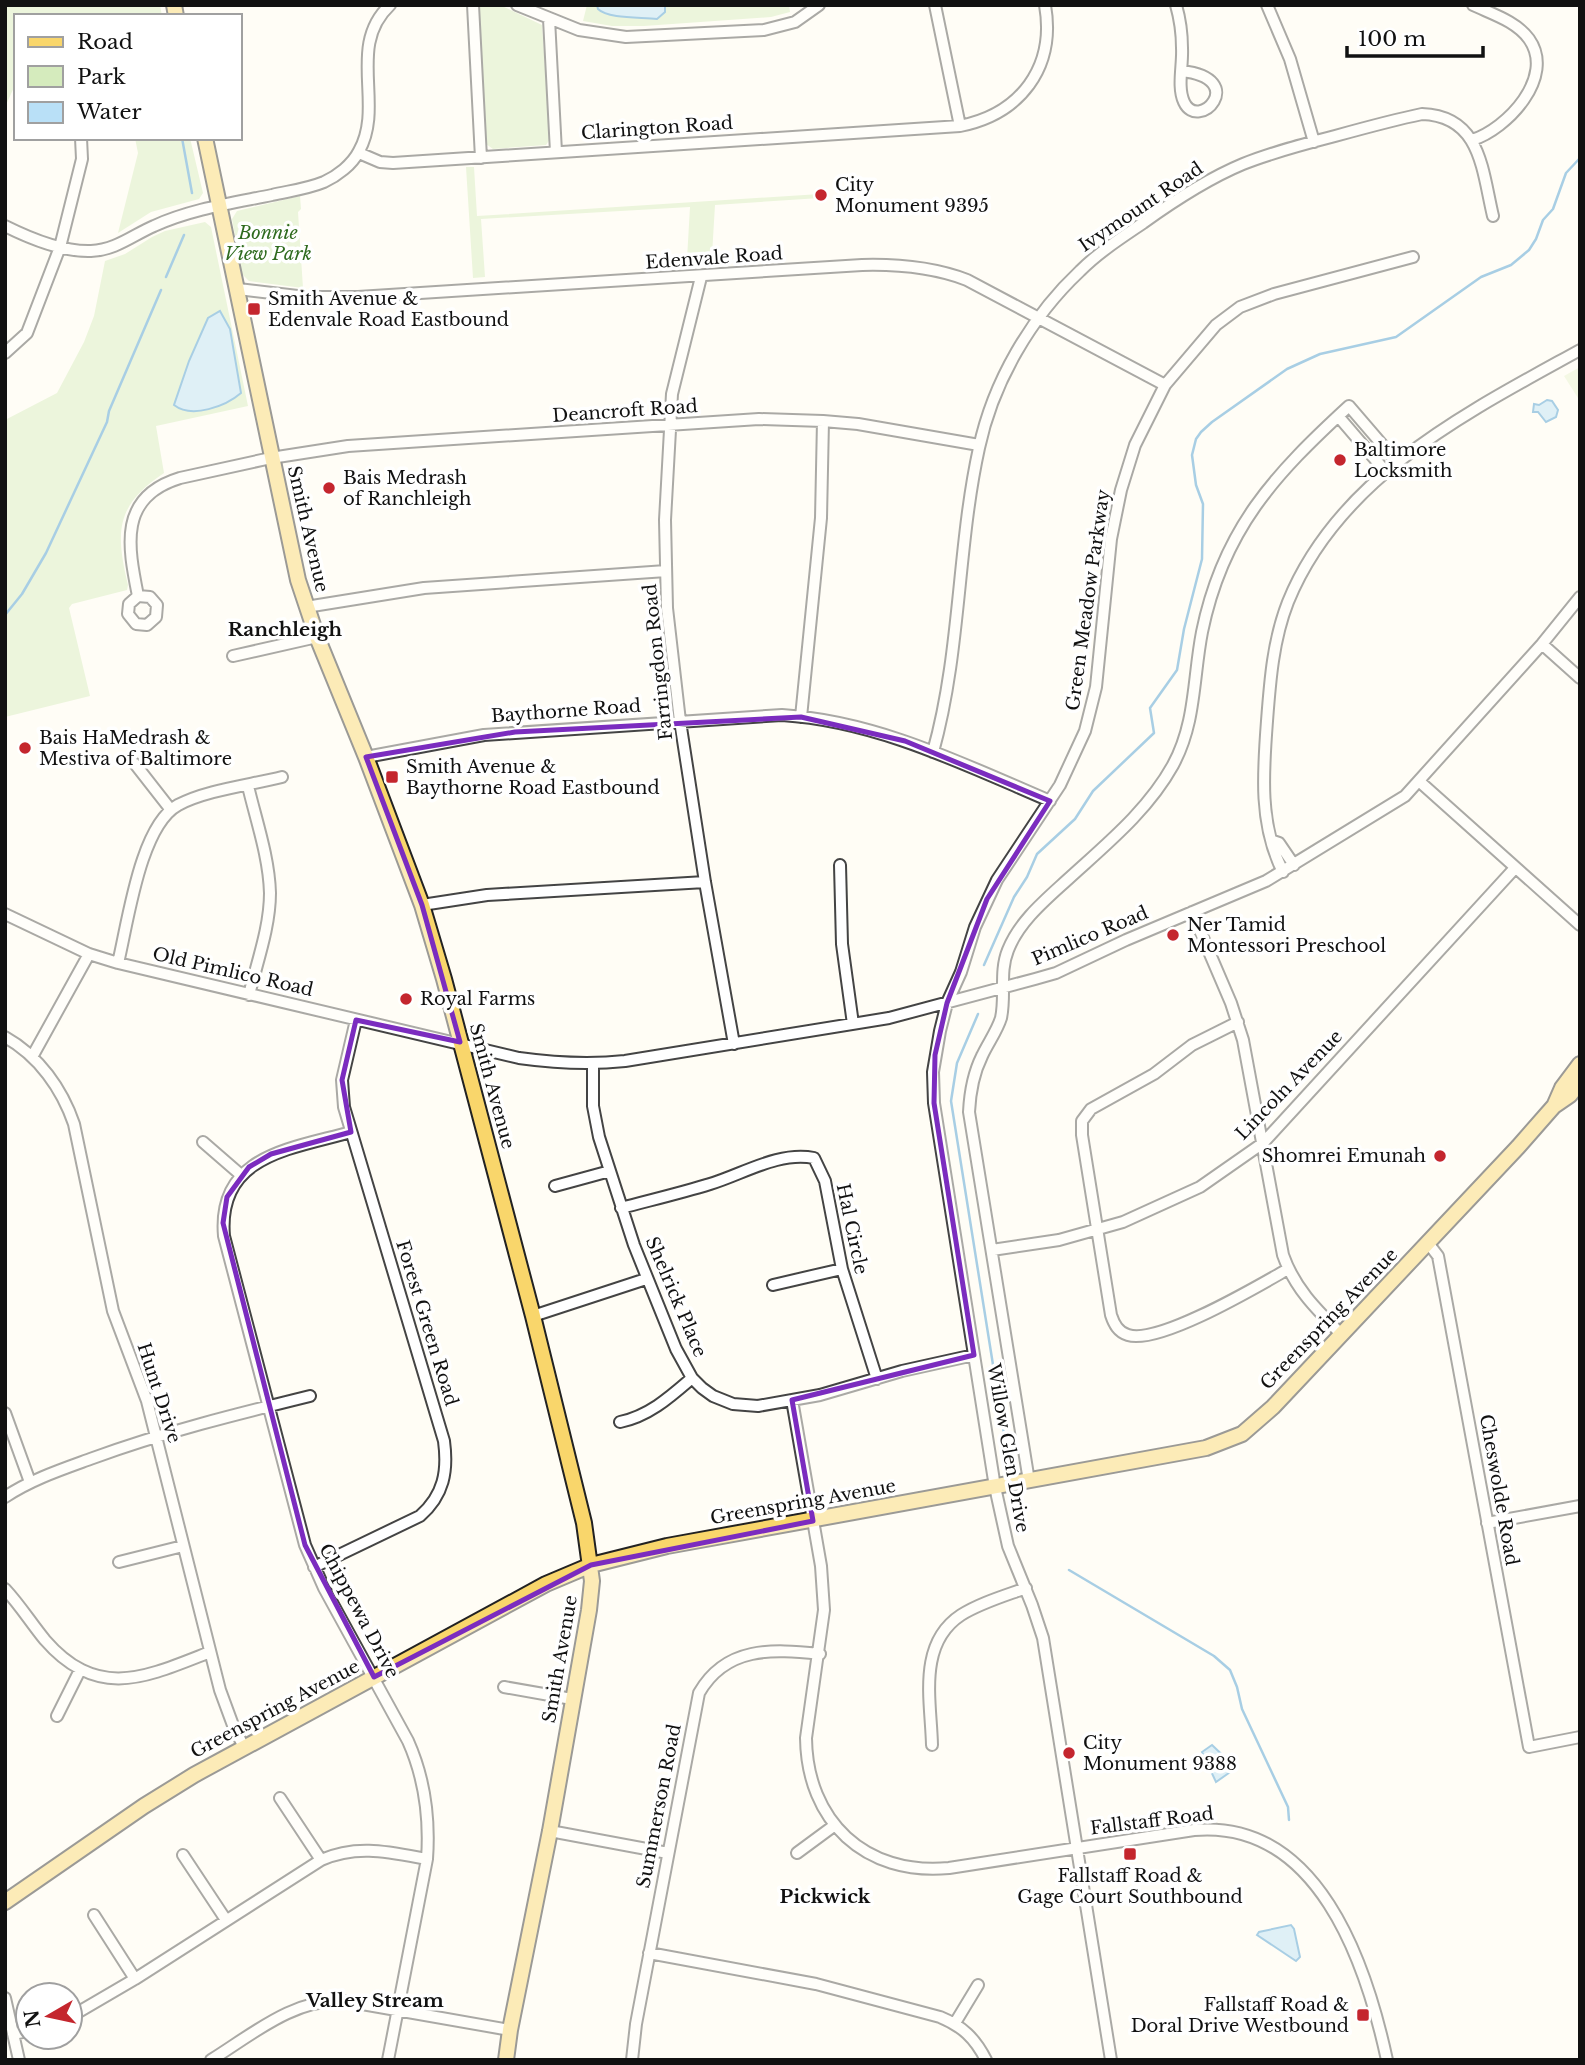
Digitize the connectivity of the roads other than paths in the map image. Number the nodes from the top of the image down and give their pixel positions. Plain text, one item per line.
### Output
1 (390, 5) edge
2 (473, 5) edge
3 (517, 5) edge
4 (819, 5) edge
5 (935, 5) edge
6 (1045, 5) edge
7 (1176, 5) edge
8 (1267, 5) edge
9 (1473, 5) edge
10 (549, 19) junction
11 (1182, 71) dead end
12 (960, 126) junction
13 (81, 140) edge
14 (205, 140) edge
15 (1472, 140) junction
16 (1314, 142) junction
17 (556, 152) junction
18 (359, 153) junction
19 (481, 158) junction
20 (220, 205) junction
21 (1493, 216) dead end
22 (5, 226) edge
23 (60, 247) junction
24 (1413, 257) dead end
25 (701, 277) junction
26 (238, 289) junction
27 (1039, 317) junction
28 (1580, 350) edge
29 (5, 353) edge
30 (1165, 384) junction
31 (1338, 416) junction
32 (823, 421) junction
33 (670, 426) junction
34 (979, 445) junction
35 (271, 458) junction
36 (1398, 463) junction
37 (1386, 472) junction
38 (666, 571) junction
39 (138, 596) dead end
40 (1580, 597) edge
41 (306, 607) junction
42 (317, 637) junction
43 (1542, 644) junction
44 (233, 656) dead end
45 (1580, 678) edge
46 (801, 717) junction
47 (680, 721) junction
48 (933, 752) junction
49 (366, 757) junction
50 (135, 764) dead end
51 (282, 777) dead end
52 (1420, 782) junction
53 (248, 786) junction
54 (1050, 801) junction
55 (170, 810) junction
56 (1273, 841) junction
57 (840, 865) dead end
58 (1294, 865) junction
59 (1515, 868) junction
60 (1283, 872) junction
61 (705, 882) junction
62 (422, 905) junction
63 (1192, 912) junction
64 (5, 914) edge
65 (1580, 925) edge
66 (89, 954) junction
67 (118, 963) junction
68 (1003, 987) junction
69 (249, 995) junction
70 (947, 1003) junction
71 (356, 1020) junction
72 (1238, 1021) junction
73 (853, 1024) junction
74 (5, 1037) edge
75 (460, 1042) junction
76 (734, 1044) junction
77 (32, 1057) junction
78 (593, 1064) junction
79 (1579, 1065) edge
80 (1580, 1082) edge
81 (1554, 1106) junction
82 (351, 1132) junction
83 (203, 1142) dead end
84 (1263, 1143) junction
85 (610, 1171) junction
86 (241, 1175) junction
87 (555, 1186) dead end
88 (621, 1208) junction
89 (1098, 1231) junction
90 (1428, 1243) junction
91 (992, 1250) junction
92 (842, 1269) junction
93 (1288, 1269) junction
94 (646, 1279) junction
95 (774, 1285) dead end
96 (534, 1316) junction
97 (1342, 1335) junction
98 (974, 1355) junction
99 (692, 1378) junction
100 (877, 1379) junction
101 (310, 1396) dead end
102 (792, 1400) junction
103 (267, 1407) junction
104 (5, 1413) edge
105 (620, 1422) dead end
106 (156, 1435) junction
107 (1029, 1481) junction
108 (30, 1482) junction
109 (995, 1487) junction
110 (5, 1497) edge
111 (1580, 1506) edge
112 (813, 1521) junction
113 (1487, 1523) junction
114 (183, 1546) junction
115 (120, 1562) dead end
116 (591, 1565) junction
117 (314, 1567) junction
118 (1026, 1588) junction
119 (5, 1589) edge
120 (210, 1652) junction
121 (820, 1654) junction
122 (80, 1670) junction
123 (374, 1677) junction
124 (504, 1687) dead end
125 (572, 1699) junction
126 (57, 1716) dead end
127 (1580, 1737) edge
128 (932, 1745) dead end
129 (244, 1747) junction
130 (280, 1798) dead end
131 (835, 1825) junction
132 (550, 1830) junction
133 (1078, 1848) junction
134 (668, 1853) junction
135 (797, 1853) dead end
136 (183, 1855) dead end
137 (427, 1859) junction
138 (321, 1860) junction
139 (5, 1902) edge
140 (93, 1915) dead end
141 (226, 1920) junction
142 (649, 1953) junction
143 (135, 1979) junction
144 (978, 1985) dead end
145 (5, 1998) edge
146 (84, 2009) edge
147 (399, 2010) junction
148 (955, 2024) junction
149 (510, 2030) junction
150 (13, 2034) joint
151 (19, 2060) edge
152 (211, 2060) edge
153 (388, 2060) edge
154 (506, 2060) edge
155 (632, 2060) edge
156 (986, 2060) edge
157 (1111, 2060) edge
158 (1387, 2060) edge

1 - 18 street
2 - 19 street
3 - 10 street
4 - 10 street
5 - 12 street
6 - 12 street, Clarington Road
7 - 11 street
8 - 16 street
9 - 15 street
10 - 17 street
12 - 17 street, Clarington Road
13 - 23 street
14 - 20 main road, Smith Avenue
15 - 16 street, Ivymount Road
15 - 21 street
16 - 27 street, Ivymount Road
17 - 19 street, Clarington Road
18 - 19 street, Clarington Road
18 - 20 street
20 - 23 street
20 - 26 main road, Smith Avenue
22 - 23 street
23 - 29 street
24 - 30 street, Green Meadow Parkway
25 - 26 street, Edenvale Road
25 - 27 street, Edenvale Road
25 - 33 street, Farringdon Road
26 - 35 main road, Smith Avenue
27 - 30 street, Edenvale Road
27 - 34 street, Ivymount Road
28 - 36 street
30 - 54 street, Green Meadow Parkway
31 - 36 street
31 - 37 street
31 - 68 street
32 - 33 street, Deancroft Road
32 - 34 street, Deancroft Road
32 - 46 street
33 - 35 street, Deancroft Road
33 - 38 street, Farringdon Road
34 - 48 street, Ivymount Road
35 - 39 street, Deancroft Road
35 - 41 main road, Smith Avenue
36 - 37 street
37 - 56 street
38 - 41 street
38 - 47 street, Farringdon Road
40 - 43 street, Pimlico Road
41 - 42 main road, Smith Avenue
42 - 44 street
42 - 49 main road, Smith Avenue
43 - 45 street
43 - 52 street, Pimlico Road
46 - 47 street, Baythorne Road
46 - 48 street, Baythorne Road
47 - 49 street, Baythorne Road
47 - 61 street, Farringdon Road
48 - 54 street, Baythorne Road
49 - 62 main road, Smith Avenue
50 - 55 street
51 - 53 street
52 - 58 street, Pimlico Road
52 - 59 street
53 - 55 street
53 - 69 street
54 - 70 street, Green Meadow Parkway
55 - 67 street
56 - 58 street
56 - 60 street
57 - 73 street
58 - 60 street, Pimlico Road
59 - 65 street
59 - 84 street, Lincoln Avenue
60 - 63 street, Pimlico Road
61 - 62 street
61 - 76 street, Farringdon Road
62 - 75 main road, Smith Avenue
63 - 68 street, Pimlico Road
63 - 72 street
64 - 66 street, Old Pimlico Road
66 - 67 street, Old Pimlico Road
66 - 77 street
67 - 69 street, Old Pimlico Road
68 - 70 street, Pimlico Road
68 - 91 street, Willow Glen Drive
69 - 71 street, Old Pimlico Road
70 - 73 street, Pimlico Road
70 - 98 street, Willow Glen Drive
71 - 75 street, Old Pimlico Road
71 - 82 street, Forest Green Road
72 - 84 street
72 - 89 street
73 - 76 street, Pimlico Road
74 - 77 street, Hunt Drive
75 - 78 street, Pimlico Road
75 - 96 main road, Smith Avenue
76 - 78 street, Pimlico Road
77 - 106 street, Hunt Drive
78 - 85 street, Shelrick Place
79 - 81 main road, Greenspring Avenue
80 - 81 main road, Greenspring Avenue
81 - 90 main road, Greenspring Avenue
82 - 86 street, Chippewa Drive
82 - 117 street, Forest Green Road
83 - 86 street
84 - 89 street, Lincoln Avenue
84 - 93 street
85 - 87 street
85 - 88 street, Shelrick Place
86 - 103 street, Chippewa Drive
88 - 92 street, Hal Circle
88 - 94 street, Shelrick Place
89 - 91 street, Lincoln Avenue
89 - 93 street
90 - 97 main road, Greenspring Avenue
90 - 113 street, Cheswolde Road
91 - 107 street, Willow Glen Drive
92 - 95 street
92 - 100 street, Hal Circle
93 - 97 street
94 - 96 street
94 - 99 street, Shelrick Place
96 - 116 main road, Smith Avenue
97 - 107 main road, Greenspring Avenue
98 - 100 street, Shelrick Place
98 - 109 street, Willow Glen Drive
99 - 102 street, Shelrick Place
99 - 105 street
100 - 102 street, Shelrick Place
101 - 103 street
102 - 112 street
103 - 106 street
103 - 117 street, Chippewa Drive
104 - 108 street
106 - 108 street
106 - 114 street, Hunt Drive
107 - 109 main road, Greenspring Avenue
108 - 110 street
109 - 112 main road, Greenspring Avenue
109 - 118 street, Willow Glen Drive
111 - 113 street
112 - 116 main road, Greenspring Avenue
112 - 121 street
113 - 127 street, Cheswolde Road
114 - 115 street
114 - 120 street, Hunt Drive
116 - 123 main road, Greenspring Avenue
116 - 125 main road, Smith Avenue
117 - 123 street, Chippewa Drive
118 - 128 street
118 - 133 street, Willow Glen Drive
119 - 122 street
120 - 122 street
120 - 129 street, Hunt Drive
121 - 131 street
121 - 134 street, Summerson Road
122 - 126 street
123 - 129 main road, Greenspring Avenue
123 - 137 street, Chippewa Drive
124 - 125 street
125 - 132 main road, Smith Avenue
129 - 139 main road, Greenspring Avenue
130 - 138 street
131 - 133 street
131 - 135 street
132 - 134 street
132 - 149 main road, Smith Avenue
133 - 157 street, Willow Glen Drive
133 - 158 street, Fallstaff Road
134 - 142 street, Summerson Road
136 - 141 street
137 - 138 street
137 - 147 street, Chippewa Drive
138 - 141 street
140 - 143 street
141 - 143 street
142 - 148 street
142 - 155 street, Summerson Road
143 - 146 street
144 - 148 street
145 - 150 street
147 - 149 street
147 - 152 street
147 - 153 street, Chippewa Drive
148 - 156 street
149 - 154 main road, Smith Avenue
150 - 151 street

